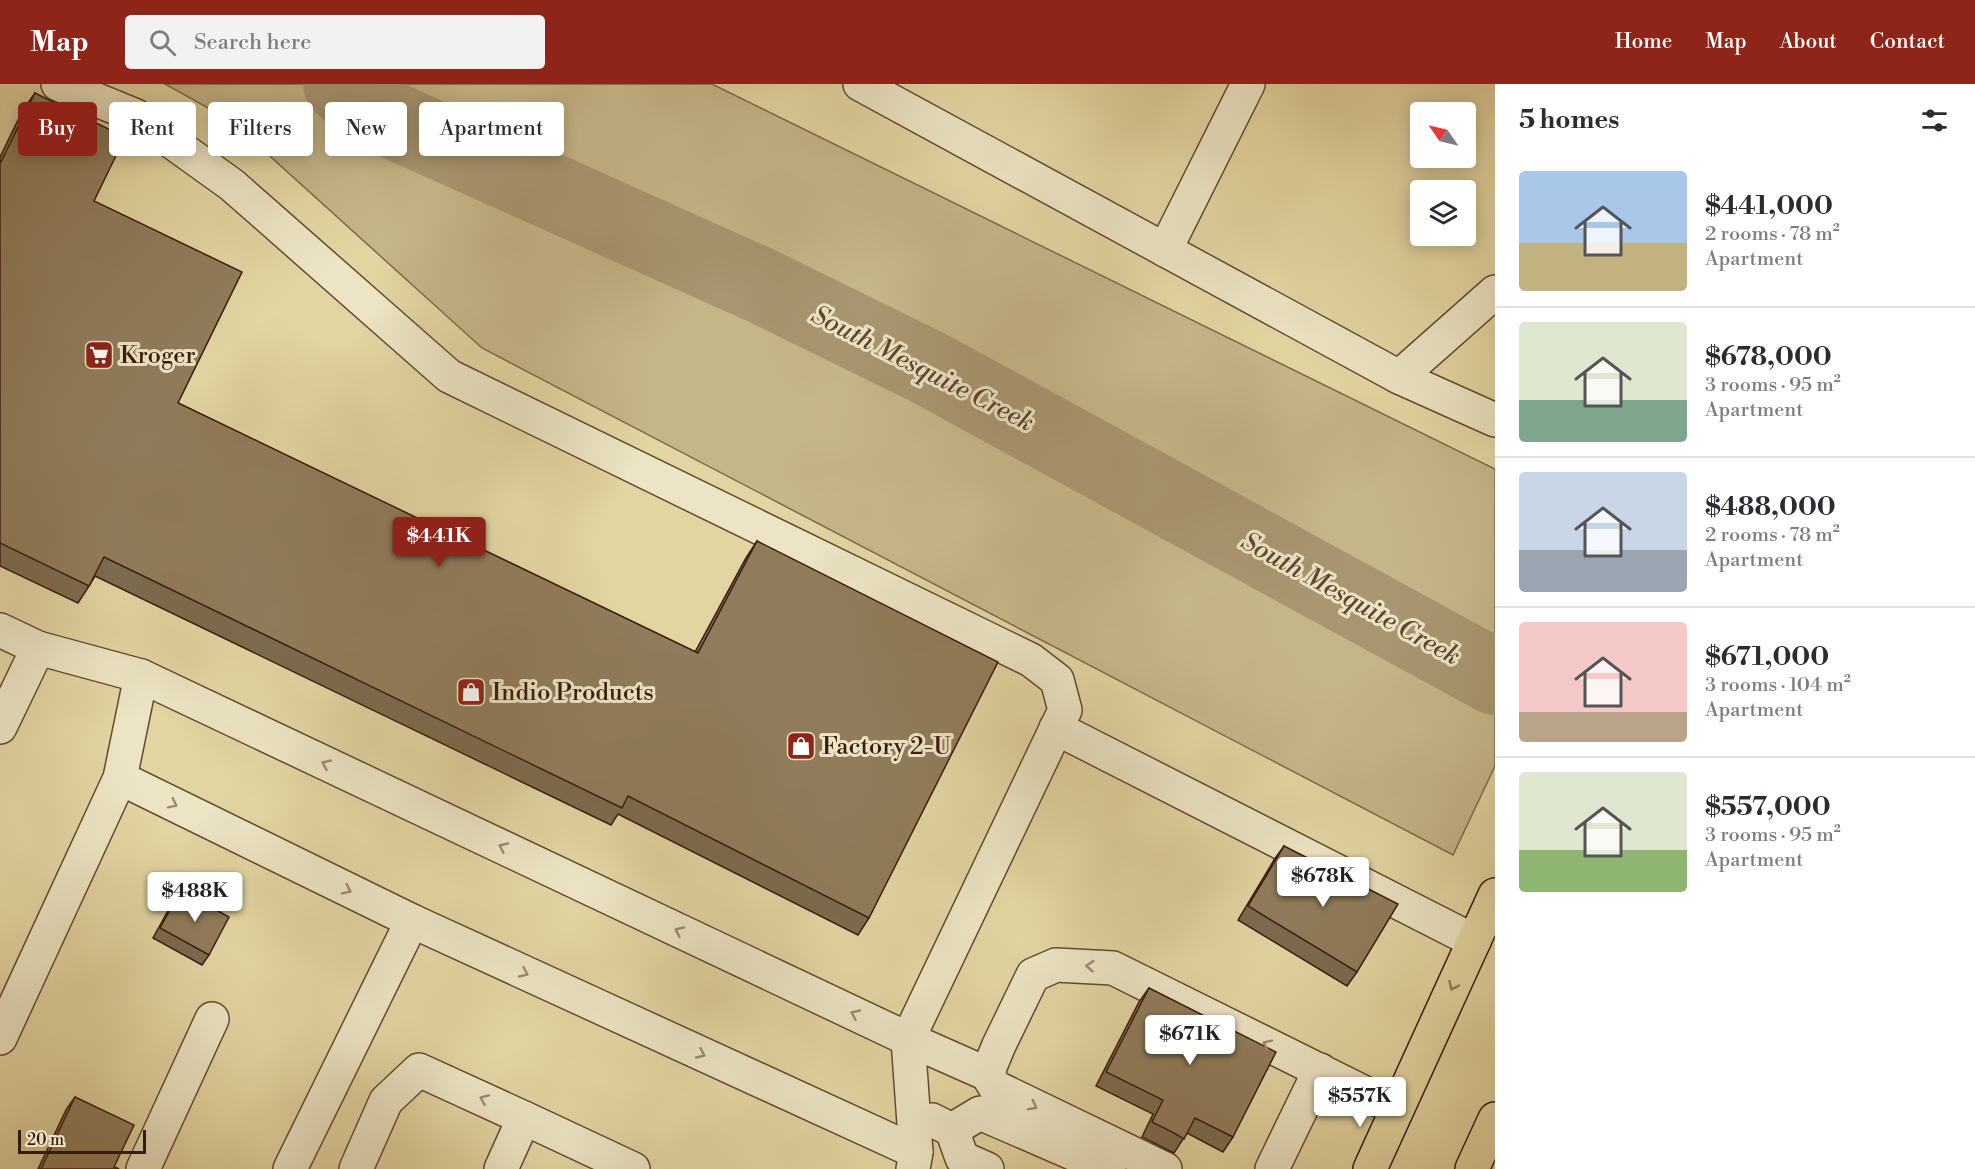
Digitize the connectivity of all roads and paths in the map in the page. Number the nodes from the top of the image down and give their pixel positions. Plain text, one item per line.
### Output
1 (58, 84) edge
2 (860, 84) edge
3 (1248, 84) edge
4 (1166, 250) junction
5 (1495, 292) edge
6 (1400, 377) junction
7 (1495, 420) edge
8 (0, 630) edge
9 (38, 648) junction
10 (141, 676) junction
11 (0, 727) edge
12 (1056, 728) junction
13 (120, 778) junction
14 (1495, 895) edge
15 (412, 921) junction
16 (1474, 940) junction
17 (212, 1019) dead end
18 (0, 1038) edge
19 (908, 1039) junction
20 (1320, 1070) junction
21 (987, 1074) junction
22 (1397, 1108) junction
23 (913, 1110) junction
24 (524, 1118) junction
25 (1495, 1119) edge
26 (952, 1130) junction
27 (914, 1160) edge
28 (144, 1169) edge
29 (290, 1169) edge
30 (356, 1169) edge
31 (501, 1169) edge
32 (633, 1169) edge
33 (987, 1169) edge
34 (1109, 1169) edge
35 (1165, 1169) edge
36 (1272, 1169) edge
37 (1370, 1169) edge
38 (1472, 1169) edge

1 - 12 lane
2 - 4 lane
3 - 4 lane
4 - 6 lane
5 - 6 lane
6 - 7 lane
8 - 9 lane
9 - 10 lane
9 - 11 lane
10 - 13 lane
19 -> 10 lane
12 - 16 lane
12 - 19 lane
13 -> 15 lane
13 - 18 lane
14 - 16 main road
15 -> 27 lane
15 - 29 lane
16 -> 22 main road
17 - 28 lane
19 - 21 lane
19 - 23 lane
20 -> 21 lane
20 - 22 lane
20 - 36 lane
21 -> 35 lane
22 - 37 main road
23 - 26 lane
23 - 27 lane
24 -> 30 lane
24 - 31 lane
24 - 32 lane
25 - 38 main road
26 - 33 lane
26 - 34 lane

